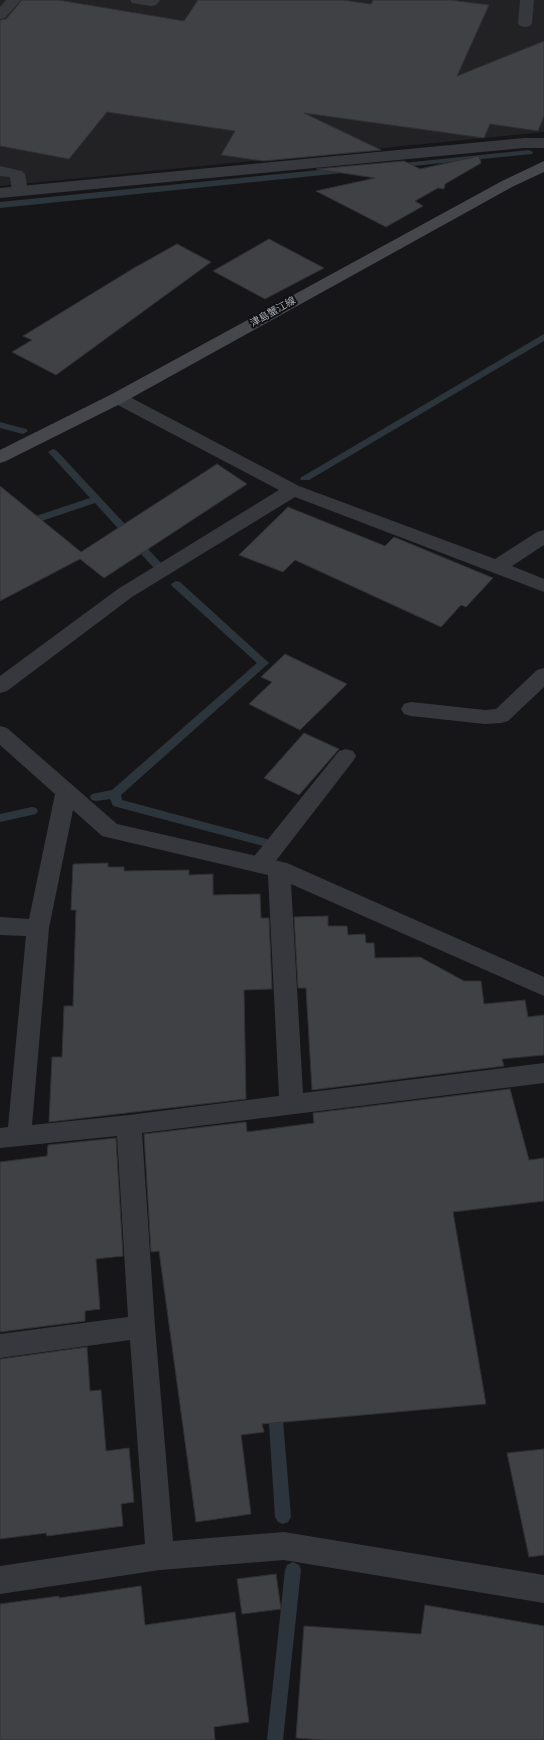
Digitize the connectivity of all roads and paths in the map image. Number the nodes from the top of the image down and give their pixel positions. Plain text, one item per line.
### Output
1 (14, 0) edge
2 (137, 0) edge
3 (153, 0) edge
4 (527, 0) edge
5 (0, 15) edge
6 (525, 23) dead end
7 (544, 143) edge
8 (544, 166) edge
9 (0, 171) edge
10 (20, 191) junction
11 (0, 193) edge
12 (118, 398) junction
13 (0, 457) edge
14 (293, 490) junction
15 (544, 536) edge
16 (497, 567) junction
17 (544, 586) edge
18 (544, 675) edge
19 (0, 686) edge
20 (411, 709) dead end
21 (0, 733) edge
22 (346, 756) dead end
23 (66, 792) junction
24 (269, 867) junction
25 (0, 926) edge
26 (38, 928) junction
27 (544, 987) edge
28 (544, 1074) edge
29 (292, 1105) junction
30 (129, 1125) junction
31 (10, 1136) edge
32 (142, 1328) junction
33 (0, 1346) edge
34 (160, 1556) junction
35 (0, 1580) edge
36 (544, 1589) edge

1 - 5 street
2 - 3 street
4 - 6 street
7 - 10 street
8 - 12 main road, 津島蟹江線
9 - 10 street
10 - 11 street
12 - 13 main road, 津島蟹江線
12 - 14 street
14 - 16 street
14 - 19 street
15 - 16 street
16 - 17 street
18 - 20 street
21 - 23 street
22 - 24 street
23 - 24 street
23 - 26 street
24 - 27 street
24 - 29 street
25 - 26 street
26 - 31 street
28 - 29 street
29 - 30 street
30 - 31 street
30 - 32 street
32 - 33 street
32 - 34 street
34 - 35 street
34 - 36 street

